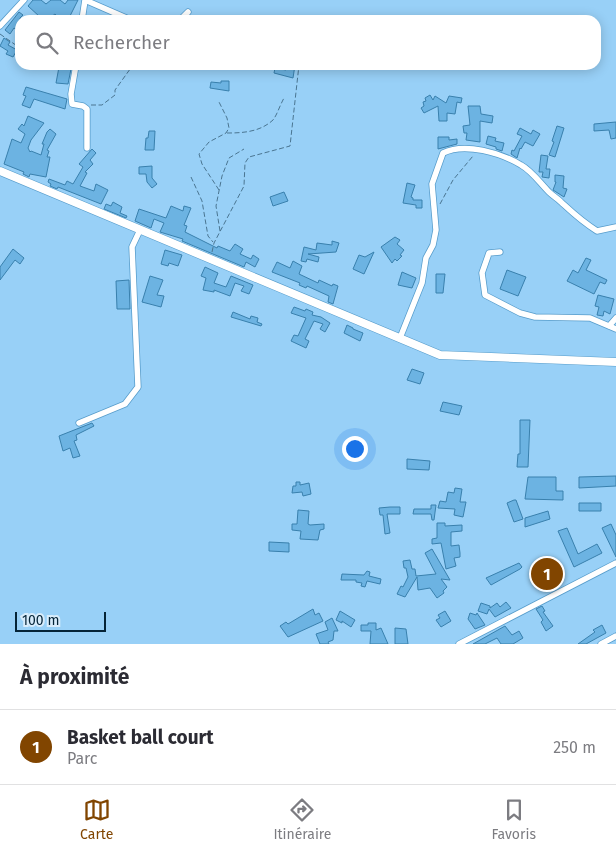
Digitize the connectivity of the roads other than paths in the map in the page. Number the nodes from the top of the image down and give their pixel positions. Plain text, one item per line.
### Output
1 (24, 0) edge
2 (85, 0) edge
3 (188, 12) dead end
4 (83, 15) edge
5 (119, 15) edge
6 (185, 15) edge
7 (0, 26) edge
8 (75, 70) edge
9 (87, 148) dead end
10 (0, 171) edge
11 (616, 227) edge
12 (140, 230) junction
13 (500, 252) dead end
14 (616, 318) edge
15 (609, 326) junction
16 (616, 329) edge
17 (400, 338) junction
18 (616, 362) edge
19 (79, 424) dead end
20 (616, 563) edge
21 (616, 636) edge
22 (460, 644) edge
23 (601, 644) edge

1 - 7 street
2 - 4 street
2 - 5 street
3 - 6 street
8 - 9 street
10 - 12 main road
11 - 17 street
12 - 17 main road
12 - 19 street
13 - 15 street
14 - 15 street
15 - 16 street
17 - 18 main road
20 - 22 street
21 - 23 street

